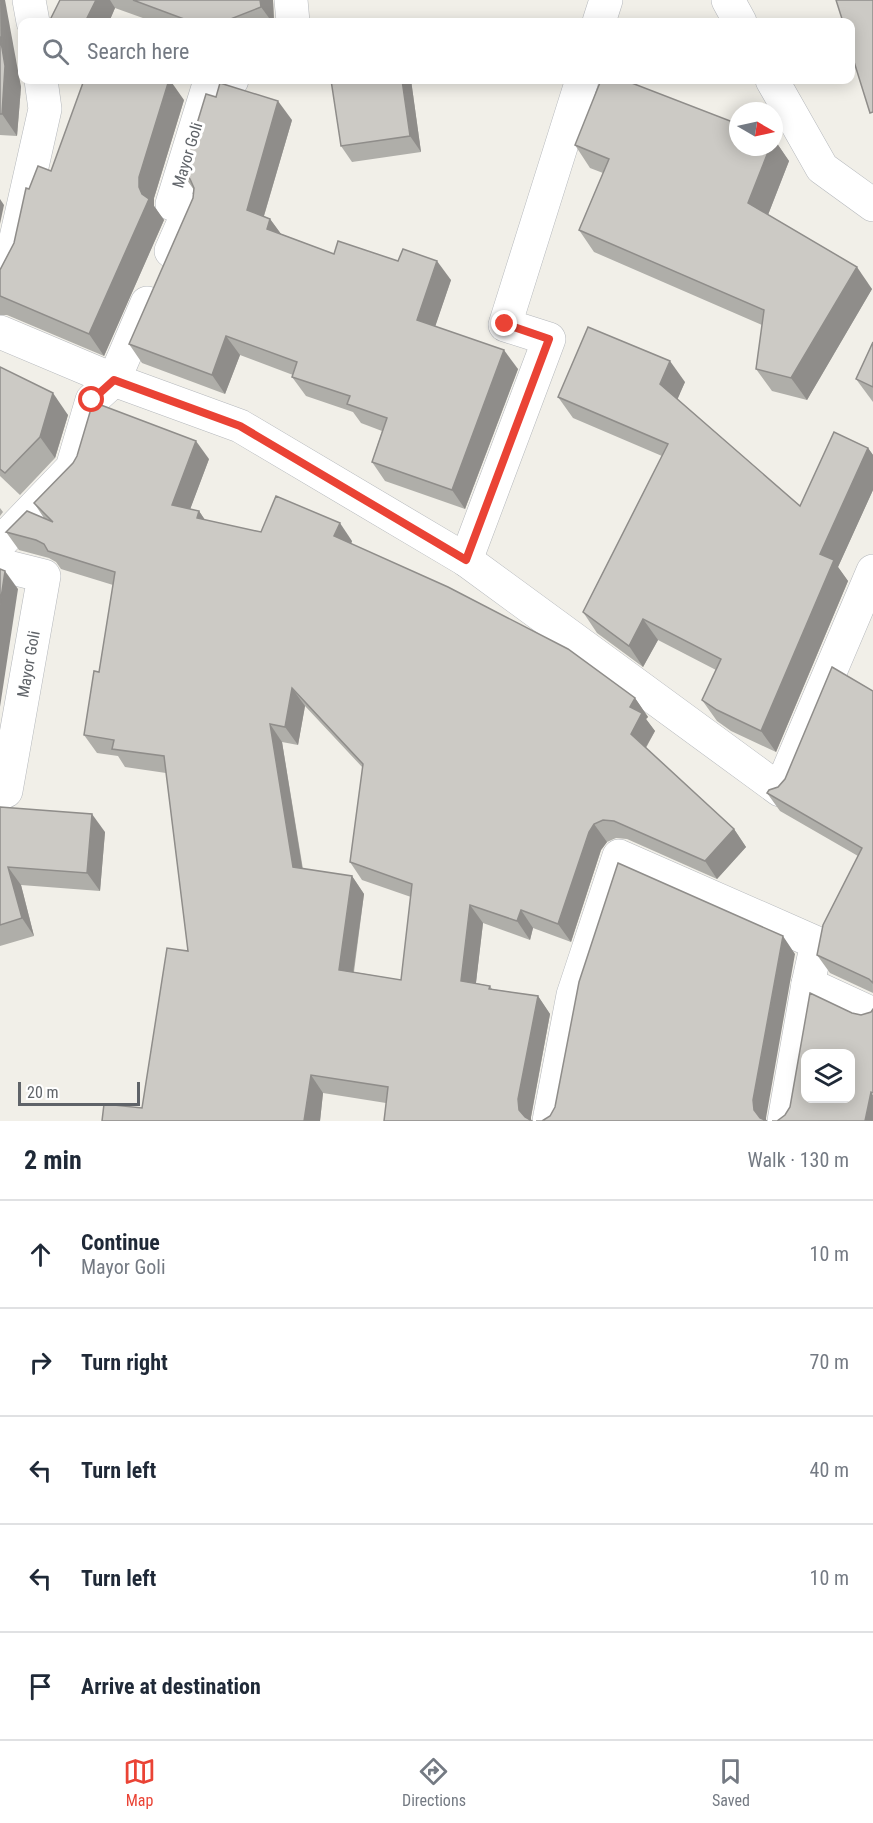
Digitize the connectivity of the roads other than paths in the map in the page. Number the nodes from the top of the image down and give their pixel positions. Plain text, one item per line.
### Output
1 (29, 0) edge
2 (291, 0) edge
3 (606, 0) edge
4 (728, 0) edge
5 (32, 18) edge
6 (293, 18) edge
7 (600, 18) edge
8 (738, 18) edge
9 (42, 84) edge
10 (209, 84) edge
11 (581, 84) edge
12 (774, 84) edge
13 (873, 205) edge
14 (0, 282) edge
15 (0, 332) edge
16 (114, 380) junction
17 (0, 543) edge
18 (466, 560) junction
19 (0, 565) edge
20 (873, 571) edge
21 (0, 790) edge
22 (808, 984) junction
23 (873, 1014) edge
24 (549, 1121) edge
25 (784, 1121) edge

1 - 5 street
2 - 6 street
3 - 7 street
4 - 8 street
9 - 14 street
10 - 16 street, Mayor Goli
11 - 18 street
12 - 13 street
15 - 16 street
16 - 17 street, Mayor Goli
16 - 18 street
18 - 20 street
19 - 21 street, Mayor Goli
22 - 23 street
22 - 24 street
22 - 25 street

